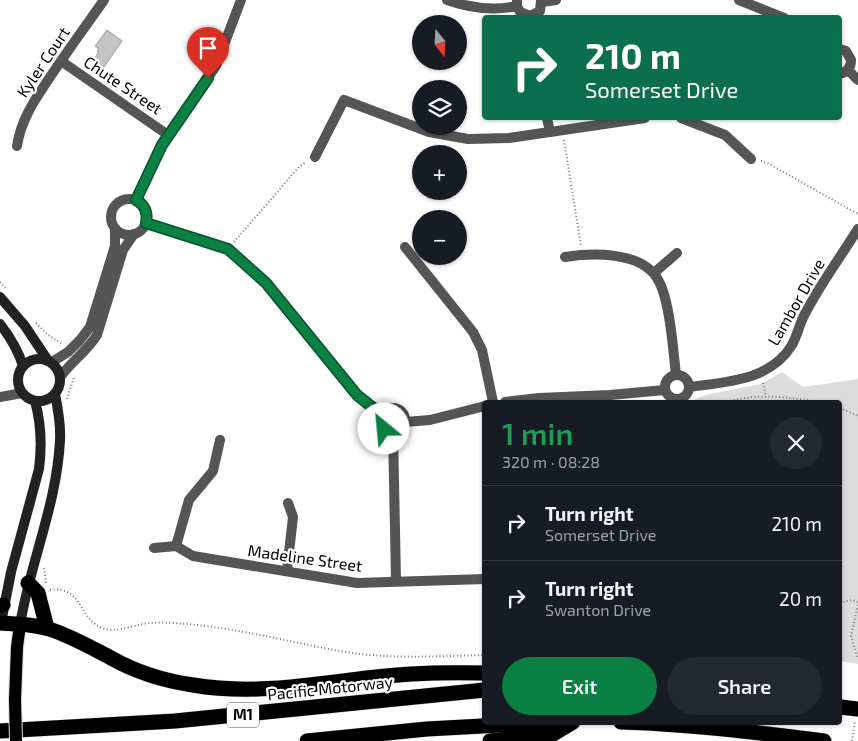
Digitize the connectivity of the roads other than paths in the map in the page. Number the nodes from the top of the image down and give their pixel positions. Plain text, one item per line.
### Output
1 (104, 0) edge
2 (241, 0) edge
3 (447, 0) edge
4 (556, 0) edge
5 (739, 0) edge
6 (541, 1) edge
7 (517, 3) edge
8 (522, 15) edge
9 (534, 15) edge
10 (776, 15) edge
11 (842, 50) edge
12 (60, 61) junction
13 (844, 72) edge
14 (858, 80) edge
15 (547, 120) edge
16 (631, 120) edge
17 (686, 120) edge
18 (550, 132) junction
19 (168, 134) junction
20 (17, 146) dead end
21 (315, 157) road end
22 (751, 158) road end
23 (136, 200) junction
24 (146, 223) junction
25 (115, 229) junction
26 (858, 229) edge
27 (134, 234) junction
28 (405, 247) dead end
29 (677, 254) dead end
30 (564, 257) dead end
31 (654, 273) junction
32 (0, 297) edge
33 (0, 324) edge
34 (49, 361) junction
35 (23, 366) junction
36 (676, 375) junction
37 (61, 376) junction
38 (690, 387) junction
39 (665, 390) junction
40 (22, 393) junction
41 (55, 394) junction
42 (0, 397) edge
43 (493, 400) edge
44 (522, 400) edge
45 (677, 400) edge
46 (680, 400) edge
47 (35, 401) junction
48 (482, 407) edge
49 (382, 415) junction
50 (405, 422) junction
51 (393, 432) junction
52 (220, 440) dead end
53 (288, 503) dead end
54 (176, 546) junction
55 (154, 548) dead end
56 (287, 570) junction
57 (482, 579) edge
58 (396, 580) junction
59 (33, 588) junction
60 (2, 605) edge
61 (0, 623) edge
62 (20, 625) junction
63 (47, 628) junction
64 (0, 632) edge
65 (482, 673) edge
66 (482, 690) edge
67 (842, 708) edge
68 (857, 712) edge
69 (499, 725) edge
70 (568, 725) edge
71 (679, 725) edge
72 (0, 732) edge
73 (0, 741) edge
74 (16, 741) edge
75 (307, 741) edge
76 (490, 741) edge
77 (824, 741) edge

1 - 12 street, Kyler Court
2 - 19 street
3 - 7 street
4 - 6 street
5 - 10 street
6 - 9 street
7 - 8 street
11 - 13 street
12 - 19 street, Chute Street
12 - 20 street, Kyler Court
13 - 14 street
15 - 18 street
16 - 18 street
17 - 22 street
18 - 21 street
19 - 23 street
23 - 24 street
23 - 25 street
24 - 27 street
24 - 49 street
25 - 27 street
25 - 34 street
26 - 38 street, Lambor Drive
27 - 37 street
28 - 43 street
29 - 31 street
30 - 31 street
31 - 36 street
32 - 34 main road
33 - 35 main road
34 - 35 main road
34 - 37 main road
35 - 40 main road
36 - 38 street
36 - 39 street
37 - 41 main road
38 - 46 street
39 - 44 street
39 - 45 street
40 - 42 street
40 - 47 main road
41 - 47 main road
41 - 59 main road
47 - 60 main road
48 - 50 street
49 - 50 street
49 - 51 street
50 - 51 street
51 - 58 street
52 - 54 street
53 - 56 street
54 - 55 street
54 - 56 street, Madeline Street
56 - 58 street, Madeline Street
57 - 58 street, Madeline Street
59 - 62 main road
59 - 63 highway
60 - 61 main road
61 - 62 highway
61 - 64 main road
62 - 63 highway
62 - 74 main road, bridge
63 - 65 highway
66 - 72 highway, Pacific Motorway / M1
67 - 68 highway, bridge
69 - 75 highway
70 - 76 highway
71 - 77 highway
72 - 73 main road

